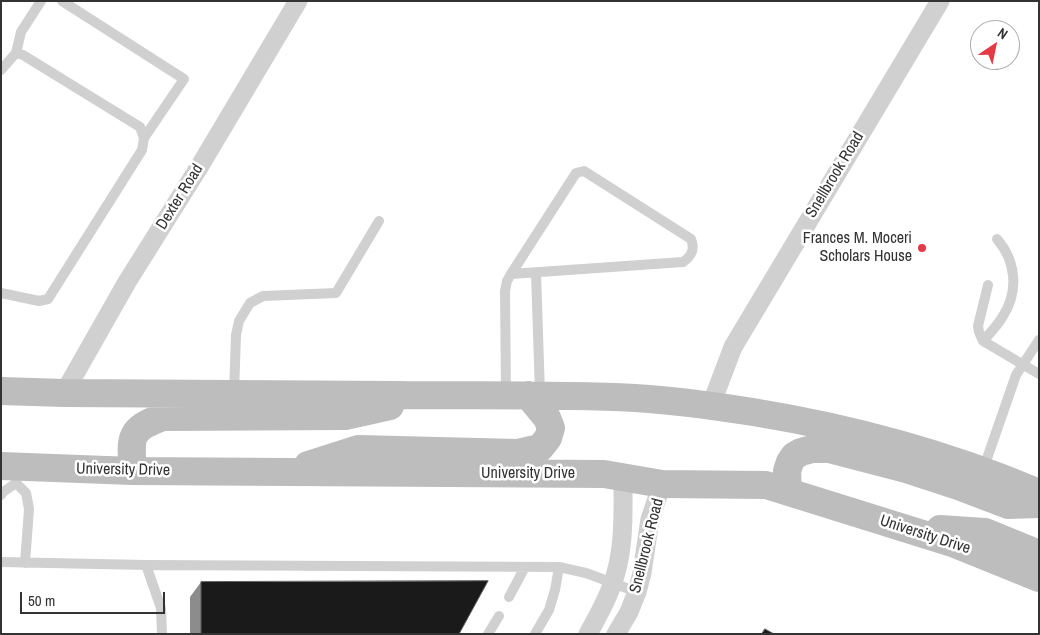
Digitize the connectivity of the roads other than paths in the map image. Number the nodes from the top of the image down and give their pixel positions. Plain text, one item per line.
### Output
1 (41, 1) edge
2 (62, 1) edge
3 (298, 1) edge
4 (940, 1) edge
5 (16, 54) junction
6 (1, 70) edge
7 (144, 138) junction
8 (379, 221) dead end
9 (998, 239) dead end
10 (536, 273) junction
11 (511, 274) junction
12 (988, 285) dead end
13 (1, 293) edge
14 (1039, 340) edge
15 (983, 341) junction
16 (1022, 365) junction
17 (1039, 374) edge
18 (1, 391) edge
19 (64, 393) junction
20 (234, 394) junction
21 (525, 395) junction
22 (441, 396) junction
23 (711, 405) junction
24 (133, 471) junction
25 (12, 472) edge
26 (285, 472) junction
27 (623, 478) junction
28 (979, 482) junction
29 (662, 484) junction
30 (788, 491) junction
31 (1039, 493) edge
32 (1, 496) edge
33 (1039, 504) edge
34 (901, 526) junction
35 (1039, 554) edge
36 (1, 562) edge
37 (25, 563) junction
38 (146, 565) junction
39 (525, 567) junction
40 (559, 567) junction
41 (1039, 578) edge
42 (613, 584) junction
43 (637, 592) junction
44 (509, 596) dead end
45 (499, 616) dead end
46 (162, 634) edge
47 (488, 634) edge
48 (535, 634) edge
49 (588, 634) edge
50 (616, 634) edge

1 - 5 lane
2 - 7 lane
3 - 19 street, Dexter Road
4 - 23 street, Snellbrook Road
5 - 6 lane
5 - 7 lane
7 - 13 lane
8 - 20 lane
9 - 15 lane
10 - 11 lane
10 - 11 lane
10 - 21 lane
11 - 21 lane
12 - 15 lane
14 - 16 lane
15 - 16 lane
16 - 17 lane
16 - 28 lane
18 - 19 main road
19 - 20 main road
20 - 22 main road
21 - 22 main road
21 - 23 main road
21 - 26 main road
22 - 24 main road
23 - 28 main road
24 - 25 main road, University Drive
24 - 26 main road, University Drive
25 - 32 lane
25 - 37 lane
26 - 27 main road, University Drive
27 - 29 main road, University Drive
27 - 42 street, Snellbrook Road
28 - 30 main road
28 - 31 main road
28 - 33 main road
29 - 30 main road, University Drive
29 - 43 street, Snellbrook Road
30 - 34 main road, University Drive
34 - 35 main road
34 - 41 main road, University Drive
36 - 37 lane
37 - 38 lane
38 - 39 lane
38 - 46 lane
39 - 40 lane
39 - 44 lane
40 - 42 lane
40 - 48 lane
42 - 43 lane
42 - 49 street, Snellbrook Road
43 - 50 street, Snellbrook Road
45 - 47 lane

